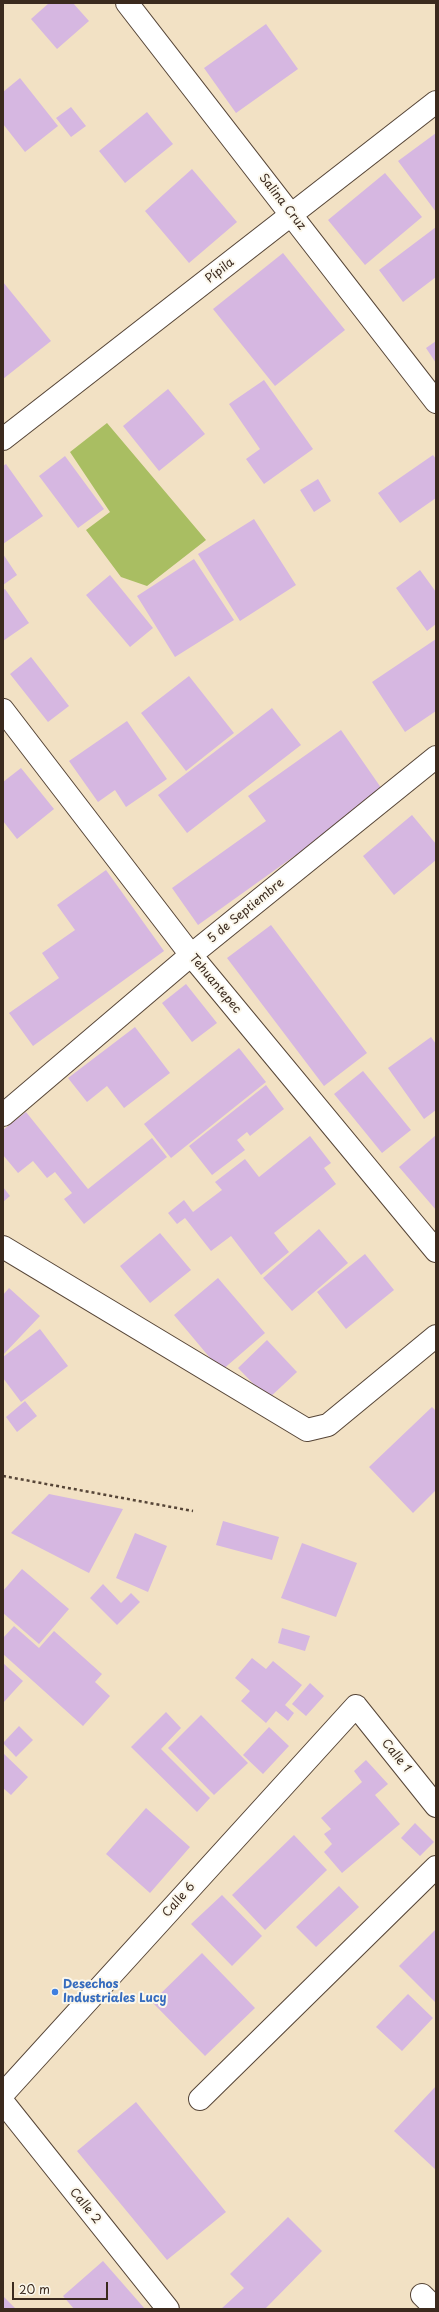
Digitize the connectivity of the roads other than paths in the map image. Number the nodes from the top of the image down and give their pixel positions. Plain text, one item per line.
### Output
1 (127, 3) edge
2 (436, 102) edge
3 (292, 215) junction
4 (436, 402) edge
5 (3, 439) edge
6 (3, 710) edge
7 (436, 757) edge
8 (191, 956) junction
9 (3, 1115) edge
10 (3, 1247) edge
11 (436, 1251) edge
12 (436, 1336) edge
13 (356, 1706) joint
14 (436, 1806) edge
15 (436, 1867) edge
16 (3, 2094) edge
17 (200, 2099) dead end
18 (3, 2102) edge
19 (168, 2309) edge

1 - 3 street, Salina Cruz
2 - 3 street, Pípila
3 - 4 street, Salina Cruz
3 - 5 street, Pípila
6 - 8 street, Tehuantepec
7 - 8 street, 5 de Septiembre
8 - 9 street, 5 de Septiembre
8 - 11 street, Tehuantepec
10 - 12 street
13 - 14 street, Calle 1
13 - 16 street, Calle 6
15 - 17 street
18 - 19 street, Calle 2

